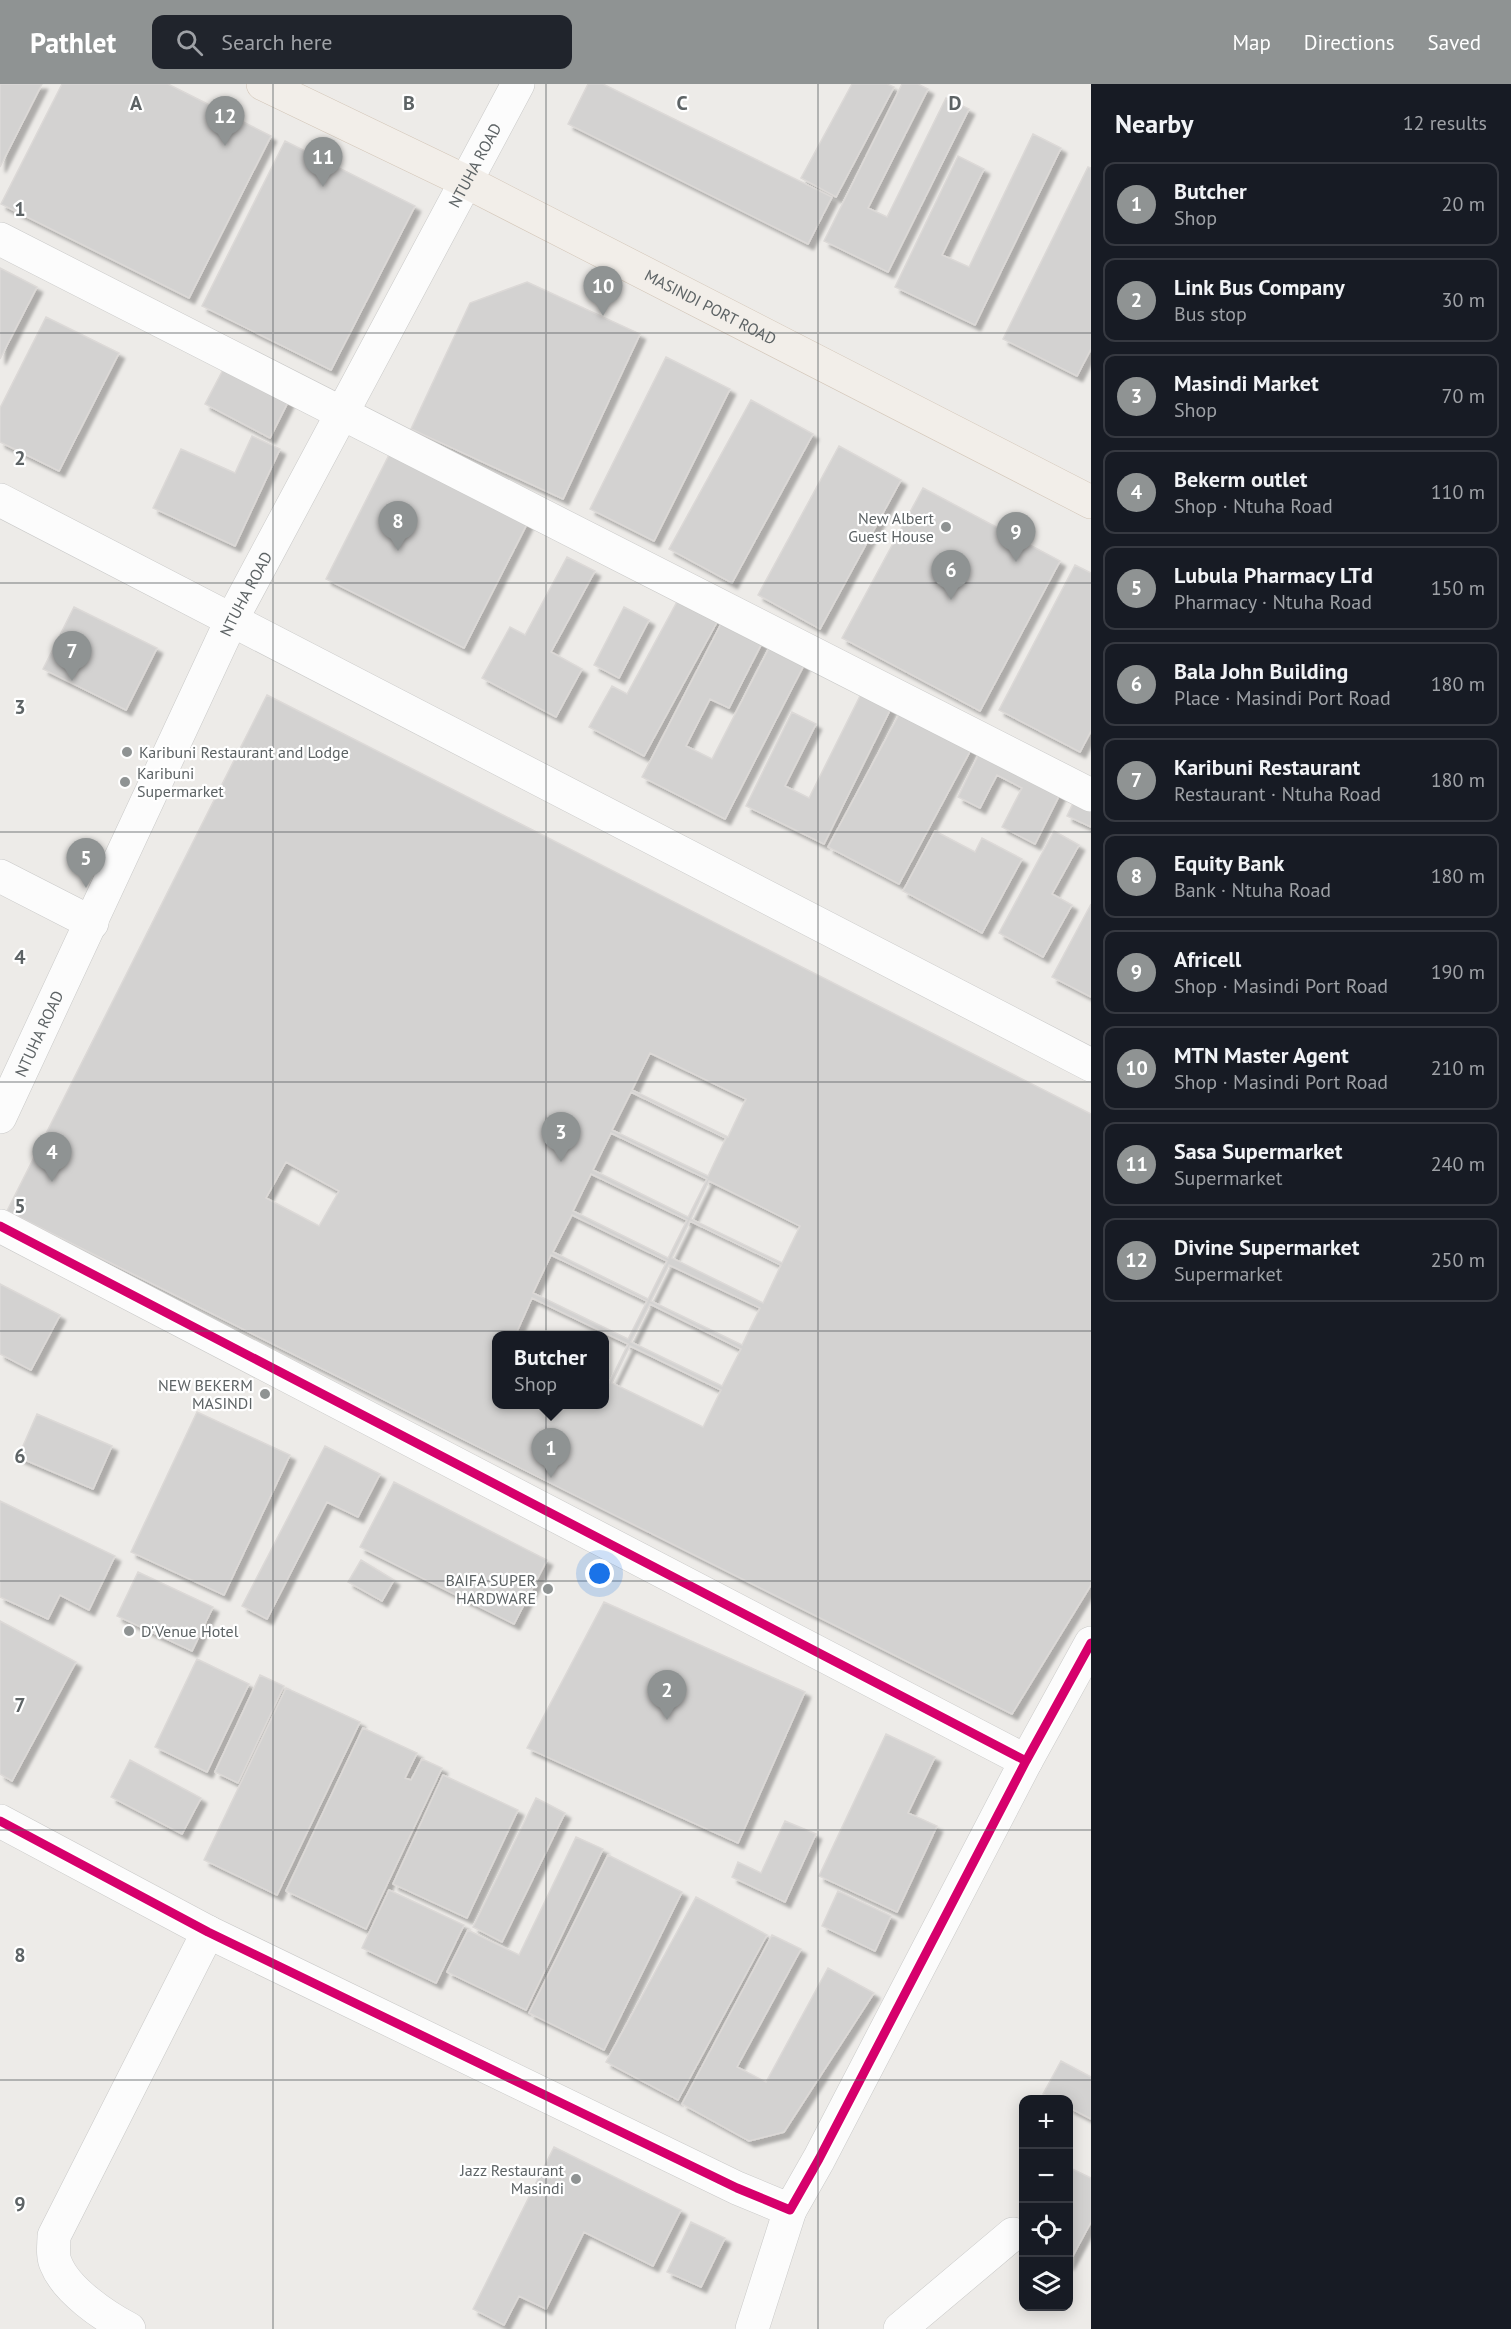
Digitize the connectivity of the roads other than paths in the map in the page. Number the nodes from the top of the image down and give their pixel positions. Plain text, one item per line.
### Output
1 (518, 84) edge
2 (270, 86) edge
3 (467, 182) junction
4 (0, 239) edge
5 (341, 414) junction
6 (0, 500) edge
7 (1091, 502) edge
8 (232, 619) junction
9 (1091, 795) edge
10 (0, 876) edge
11 (92, 923) junction
12 (1091, 1065) edge
13 (0, 1117) edge
14 (0, 1226) edge
15 (1091, 1643) edge
16 (1026, 1761) junction
17 (0, 1821) edge
18 (208, 1932) junction
19 (790, 2210) junction
20 (1012, 2234) dead end
21 (129, 2329) edge
22 (752, 2329) edge
23 (900, 2329) edge

1 - 3 street, NTUHA ROAD
2 - 3 main road, MASINDI PORT ROAD
3 - 5 street, NTUHA ROAD
3 - 7 main road, MASINDI PORT ROAD
4 - 5 street
5 - 8 street, NTUHA ROAD
5 - 9 street
6 - 8 street
8 - 11 street, NTUHA ROAD
8 - 12 street
10 - 11 street
11 - 13 street, NTUHA ROAD
14 - 16 street
15 - 16 street
16 - 19 street
17 - 18 street
18 - 19 street
18 - 21 street
19 - 22 street
20 - 23 street

